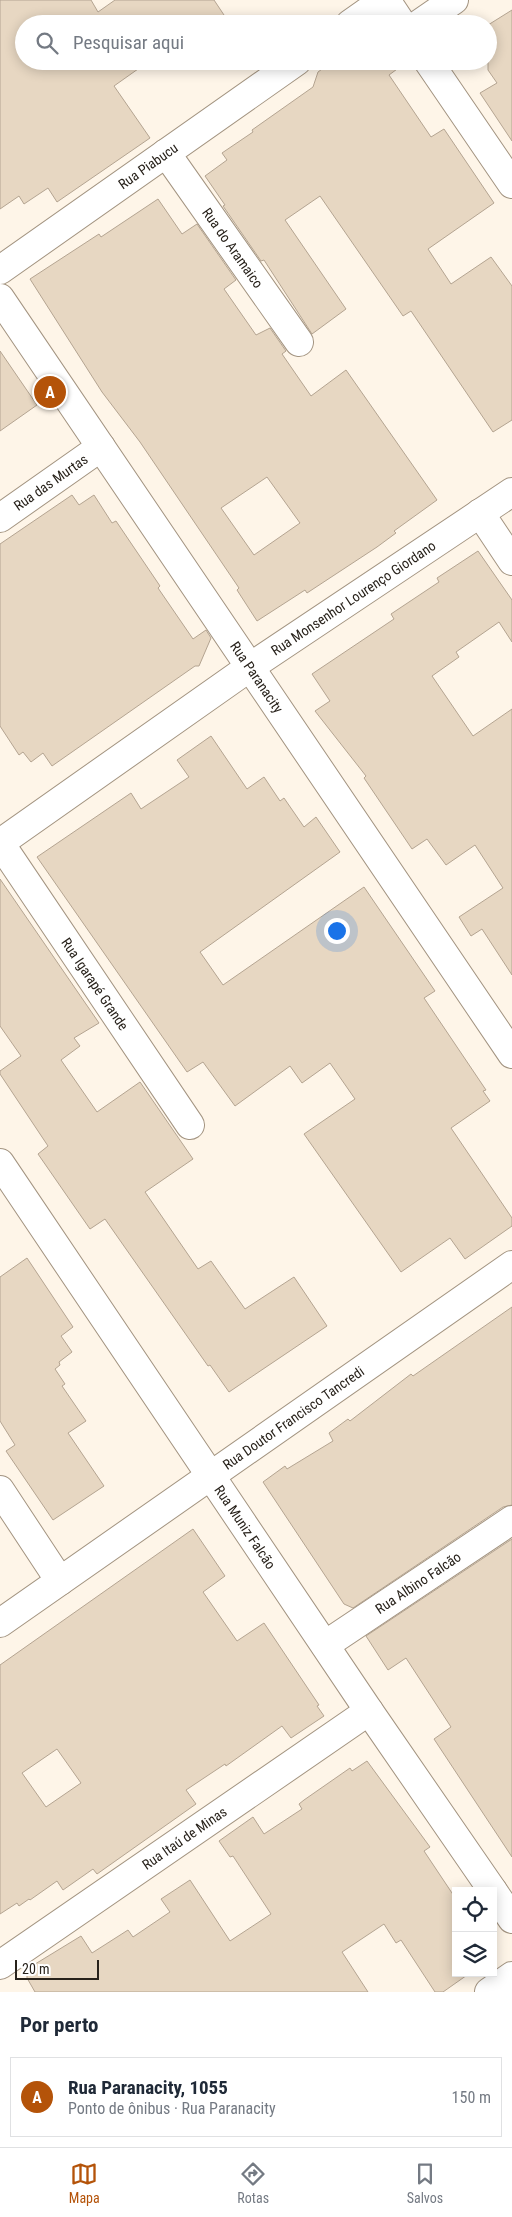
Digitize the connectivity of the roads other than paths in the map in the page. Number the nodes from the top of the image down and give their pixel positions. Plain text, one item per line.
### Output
1 (385, 0) edge
2 (454, 0) edge
3 (363, 15) edge
4 (396, 15) edge
5 (432, 15) edge
6 (284, 70) edge
7 (434, 70) edge
8 (166, 153) junction
9 (512, 184) edge
10 (0, 270) edge
11 (0, 298) edge
12 (299, 342) dead end
13 (101, 447) junction
14 (512, 492) edge
15 (480, 514) junction
16 (0, 518) edge
17 (512, 561) edge
18 (250, 667) junction
19 (0, 843) edge
20 (512, 1054) edge
21 (190, 1125) dead end
22 (0, 1163) edge
23 (512, 1265) edge
24 (210, 1474) junction
25 (0, 1490) edge
26 (512, 1520) edge
27 (60, 1581) junction
28 (0, 1623) edge
29 (325, 1645) junction
30 (369, 1710) junction
31 (490, 1887) edge
32 (497, 1897) edge
33 (512, 1919) edge
34 (0, 1965) edge
35 (512, 1976) edge
36 (489, 1992) edge

1 - 3 street
1 - 4 street
2 - 5 street
6 - 8 street, Rua Piabucu
7 - 9 street
8 - 10 street, Rua Piabucu
8 - 12 street, Rua do Aramaico
11 - 13 street, Rua Paranacity
13 - 16 street, Rua das Murtas
13 - 18 street, Rua Paranacity
14 - 15 street, Rua Monsenhor Lourenço Giordano
15 - 17 street
15 - 18 street, Rua Monsenhor Lourenço Giordano
18 - 19 street, Rua Monsenhor Lourenço Giordano
18 - 20 street, Rua Paranacity
19 - 21 street, Rua Igarapé Grande
22 - 24 street, Rua Muniz Falcão
23 - 24 street, Rua Doutor Francisco Tancredi
24 - 27 street, Rua Doutor Francisco Tancredi
24 - 29 street, Rua Muniz Falcão
25 - 27 street
26 - 29 street, Rua Albino Falcão
27 - 28 street, Rua Doutor Francisco Tancredi
29 - 30 street, Rua Muniz Falcão
30 - 31 street, Rua Muniz Falcão
30 - 34 street, Rua Itaú de Minas
32 - 33 street, Rua Muniz Falcão
35 - 36 street

